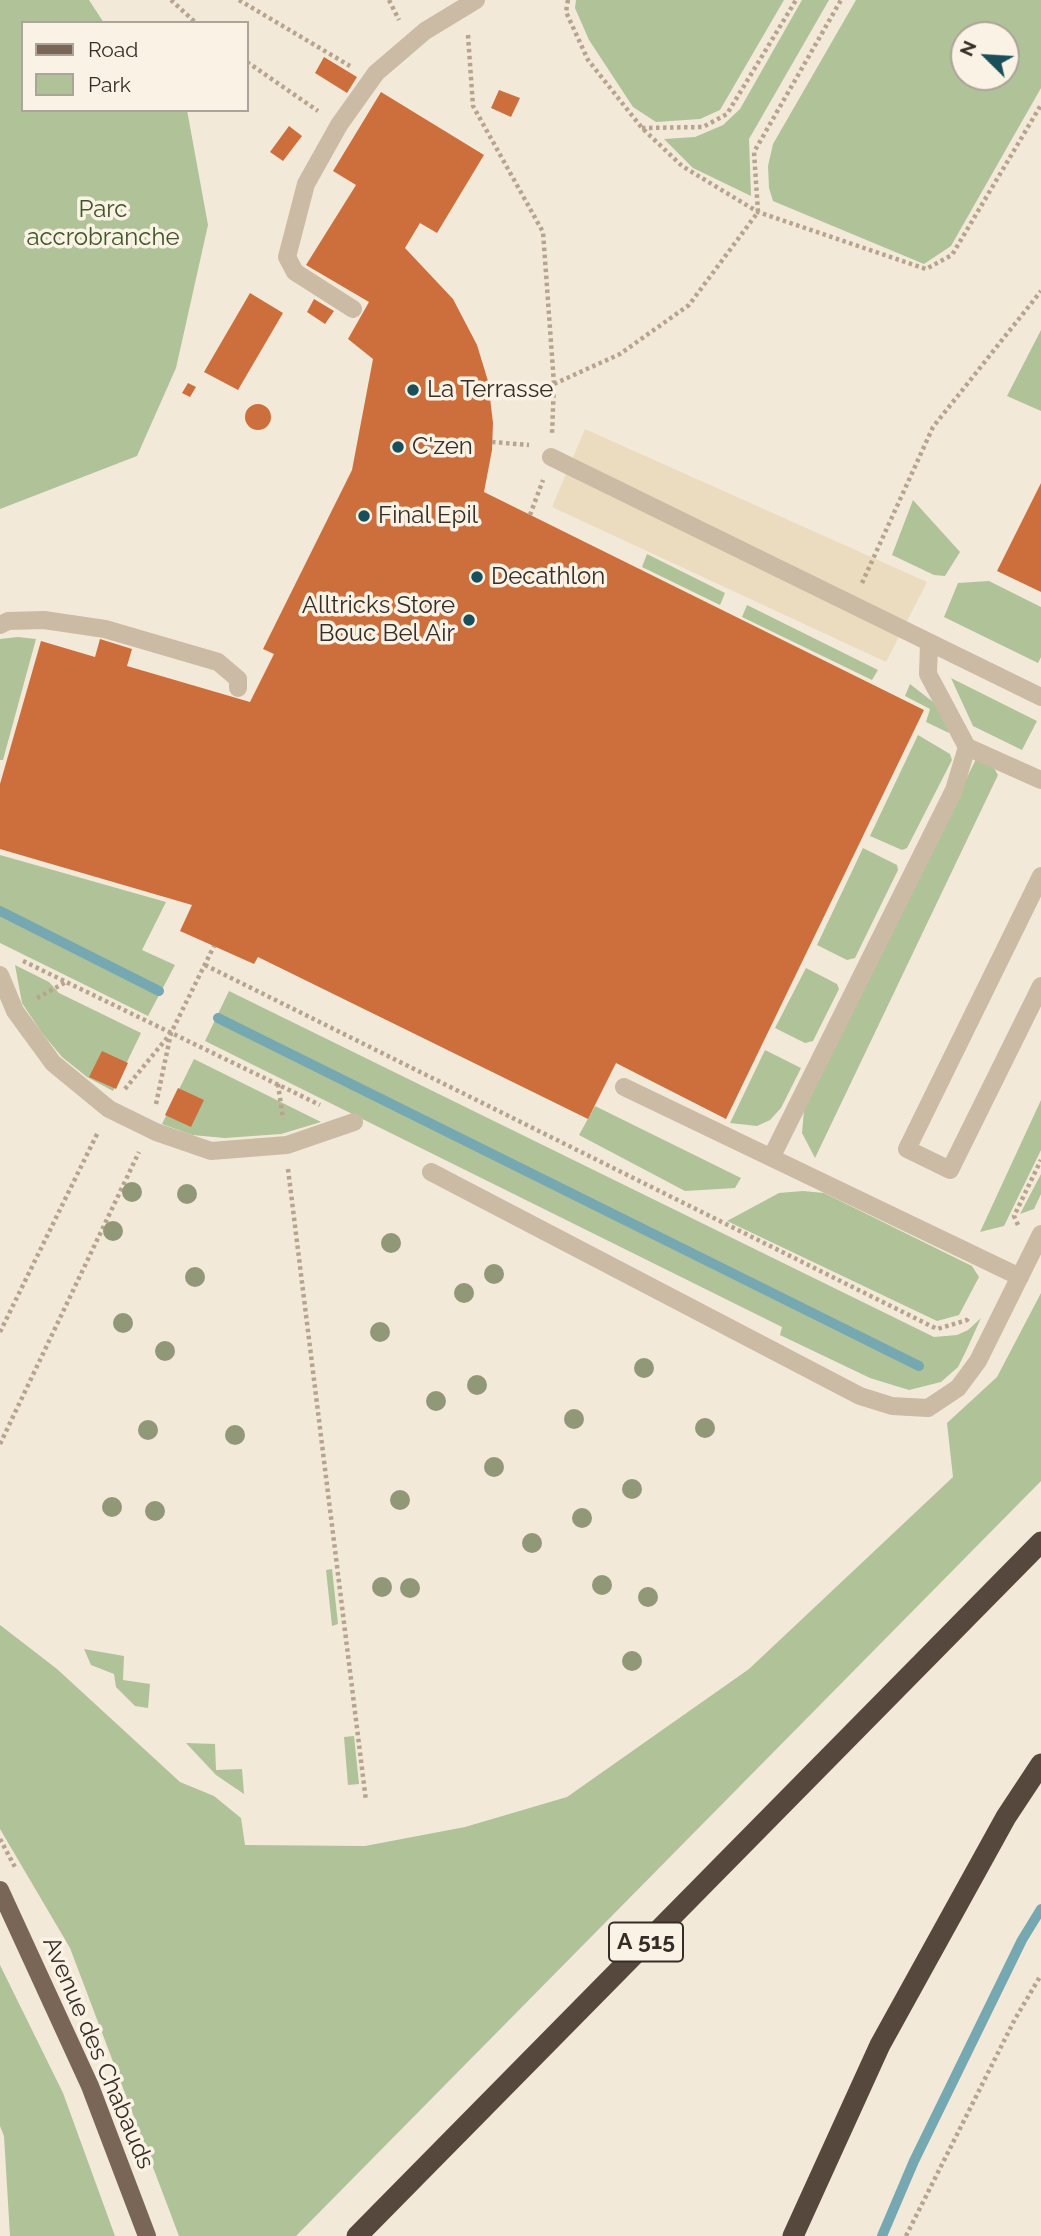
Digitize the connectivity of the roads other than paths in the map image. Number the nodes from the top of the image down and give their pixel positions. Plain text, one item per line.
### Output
1 (471, 3) edge
2 (353, 309) dead end
3 (545, 452) road end
4 (0, 625) edge
5 (929, 644) junction
6 (238, 688) dead end
7 (1041, 697) edge
8 (967, 747) junction
9 (1041, 779) edge
10 (1041, 876) edge
11 (0, 975) edge
12 (1041, 986) edge
13 (624, 1087) dead end
14 (354, 1122) road end
15 (772, 1156) junction
16 (431, 1172) dead end
17 (1041, 1234) edge
18 (1020, 1277) junction
19 (1041, 1542) edge
20 (1041, 1764) edge
21 (0, 1891) edge
22 (147, 2236) edge
23 (357, 2236) edge
24 (793, 2236) edge

1 - 2 lane
3 - 5 lane
4 - 6 lane
5 - 7 lane
5 - 8 lane
8 - 9 lane
8 - 15 lane
10 - 12 lane
11 - 14 lane
13 - 15 lane
15 - 18 lane
16 - 18 lane
17 - 18 lane
19 - 23 highway, A 515
20 - 24 highway
21 - 22 main road, Avenue des Chabauds

